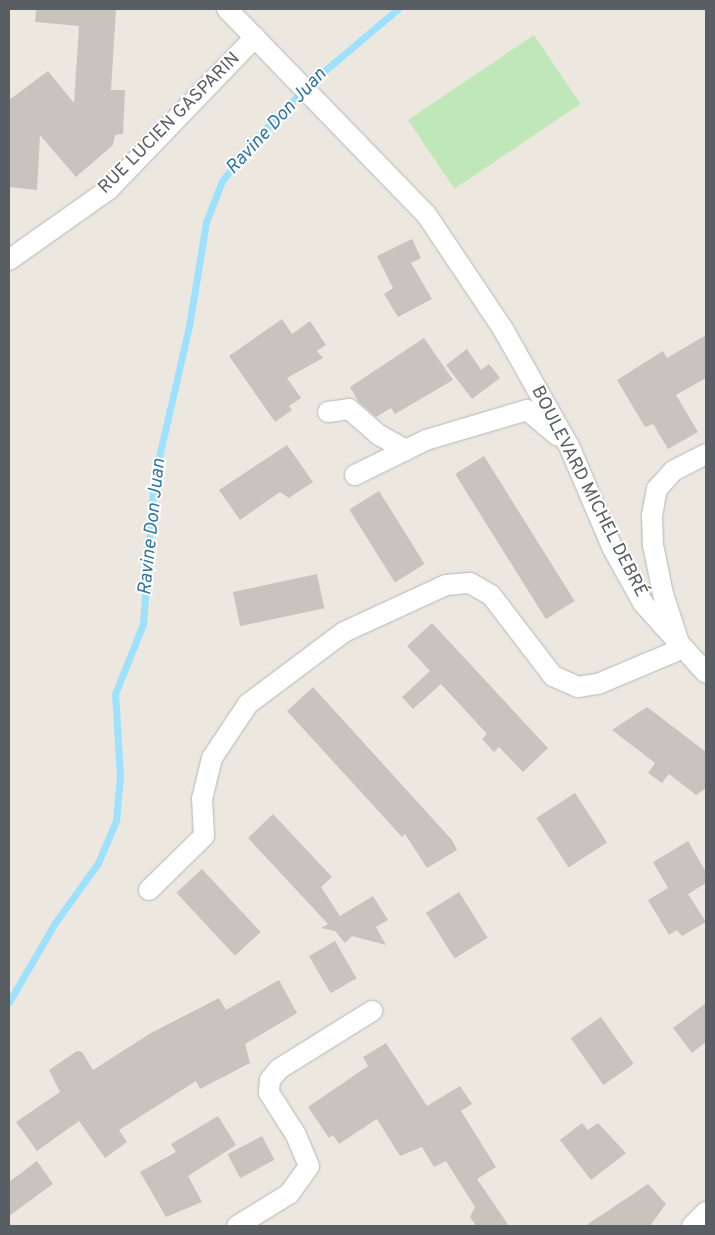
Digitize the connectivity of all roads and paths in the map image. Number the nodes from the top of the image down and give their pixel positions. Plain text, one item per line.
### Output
1 (227, 9) edge
2 (255, 37) junction
3 (9, 260) edge
4 (328, 412) dead end
5 (569, 446) junction
6 (406, 450) junction
7 (706, 454) edge
8 (356, 475) dead end
9 (681, 649) junction
10 (706, 673) edge
11 (149, 890) dead end
12 (372, 1011) dead end
13 (706, 1212) edge
14 (236, 1226) edge
15 (692, 1226) edge

1 - 2 street, BOULEVARD MICHEL DEBRÉ
2 - 3 street, RUE LUCIEN GASPARIN
2 - 5 street, BOULEVARD MICHEL DEBRÉ
4 - 6 street
5 - 6 street
5 - 9 street, BOULEVARD MICHEL DEBRÉ
6 - 8 street
7 - 9 street
9 - 10 street, BOULEVARD MICHEL DEBRÉ
9 - 11 street
12 - 14 street
13 - 15 street

